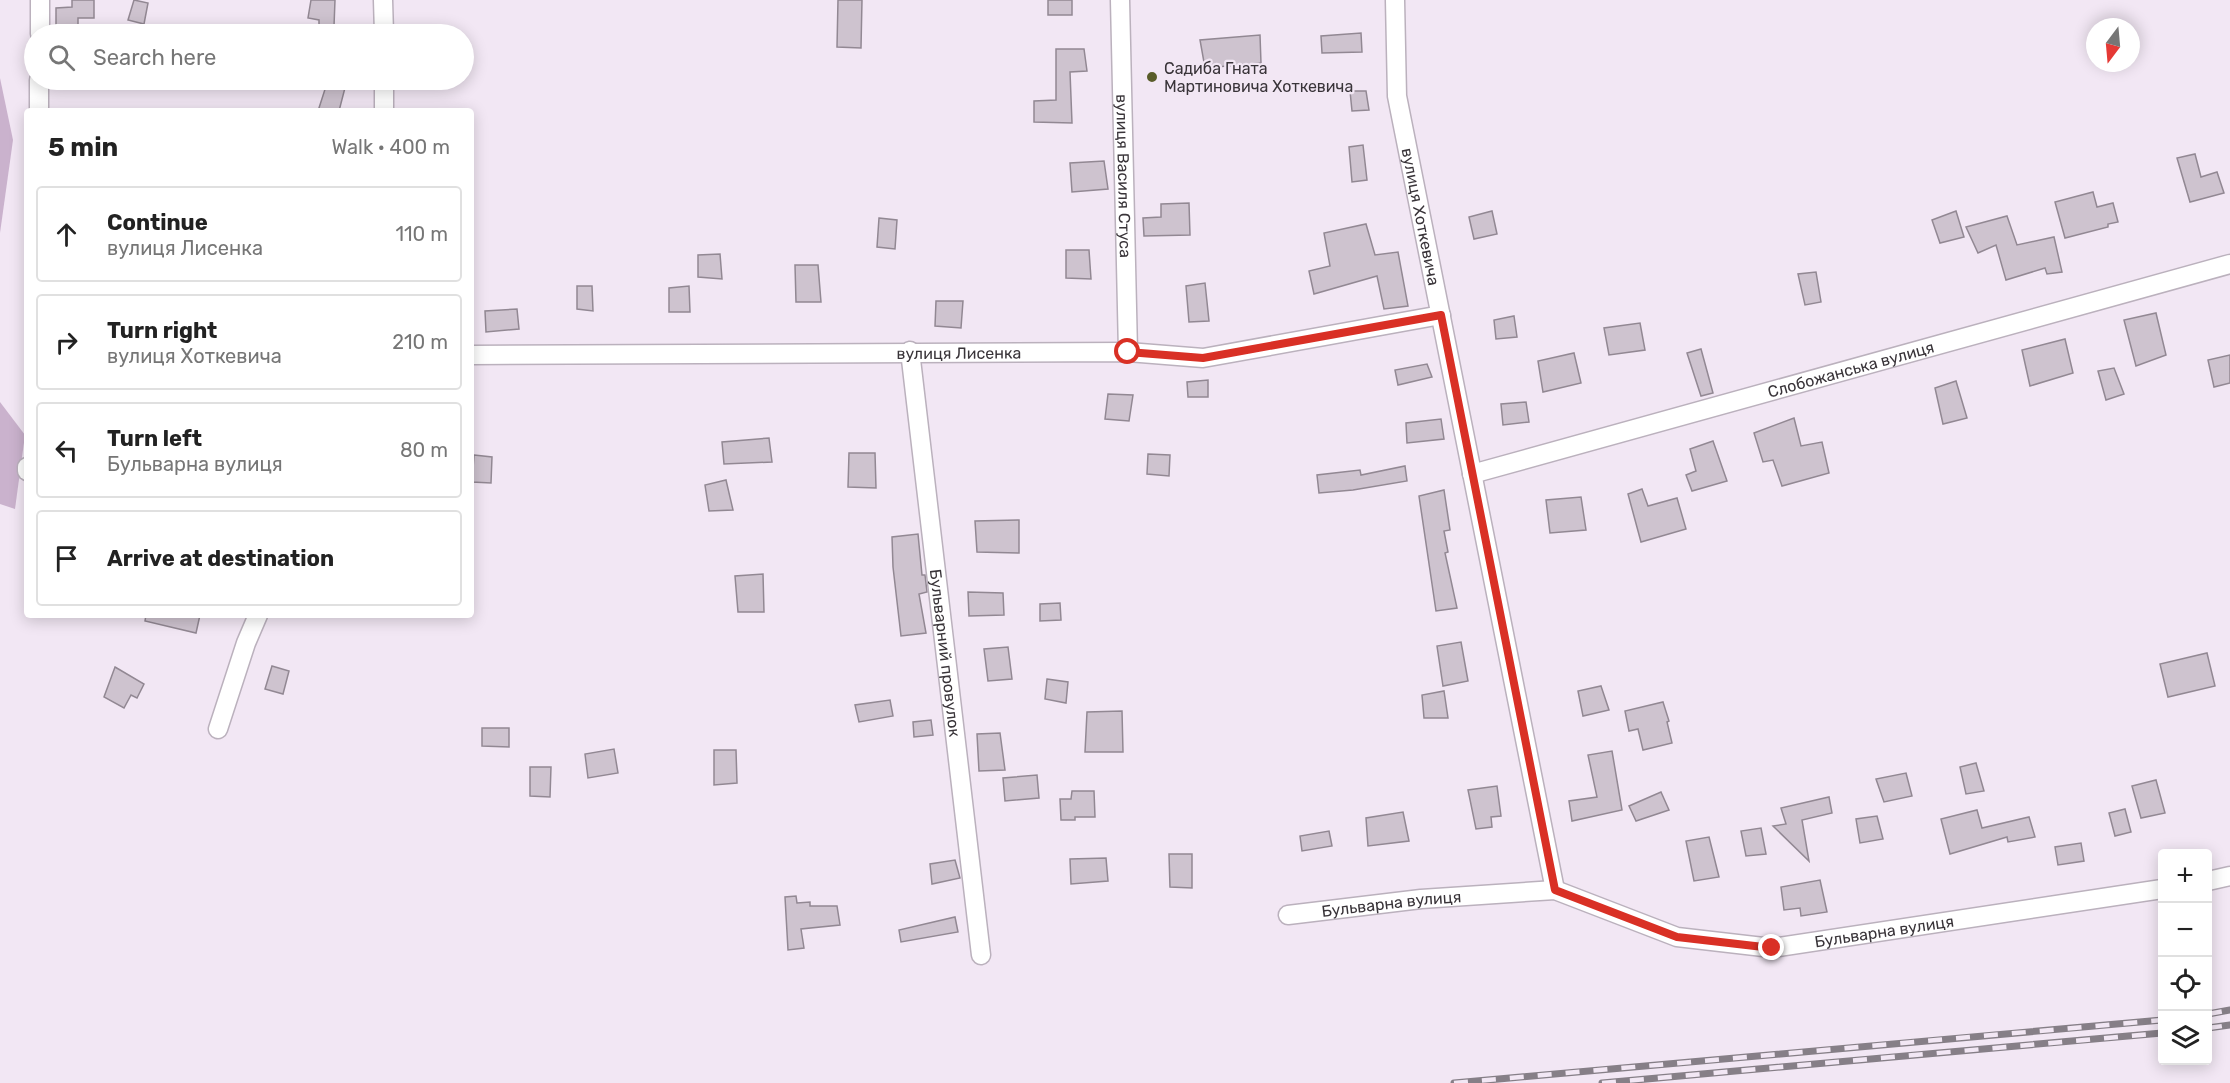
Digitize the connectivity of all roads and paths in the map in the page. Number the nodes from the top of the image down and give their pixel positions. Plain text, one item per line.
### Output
1 (40, 0) edge
2 (383, 0) edge
3 (1120, 0) edge
4 (1395, 0) edge
5 (40, 24) edge
6 (384, 24) edge
7 (39, 90) edge
8 (384, 90) edge
9 (39, 108) edge
10 (384, 108) edge
11 (2230, 264) edge
12 (1441, 315) junction
13 (910, 351) junction
14 (1128, 352) junction
15 (474, 355) edge
16 (1472, 474) junction
17 (257, 618) edge
18 (218, 729) dead end
19 (2230, 876) edge
20 (2212, 880) edge
21 (1555, 890) junction
22 (2158, 890) edge
23 (1288, 915) dead end
24 (981, 955) dead end

1 - 5 street
2 - 6 street
3 - 14 street, вулиця Василя Стуса
4 - 12 street, вулиця Хоткевича
7 - 9 street
8 - 10 street
11 - 16 street, Слобожанська вулиця
12 - 14 street, вулиця Лисенка
12 - 16 street, вулиця Хоткевича
13 - 14 street, вулиця Лисенка
13 - 15 street, вулиця Лисенка
13 - 24 street, Бульварний провулок
16 - 21 street, вулиця Хоткевича
17 - 18 street
19 - 20 street
21 - 22 street, Бульварна вулиця
21 - 23 street, Бульварна вулиця

